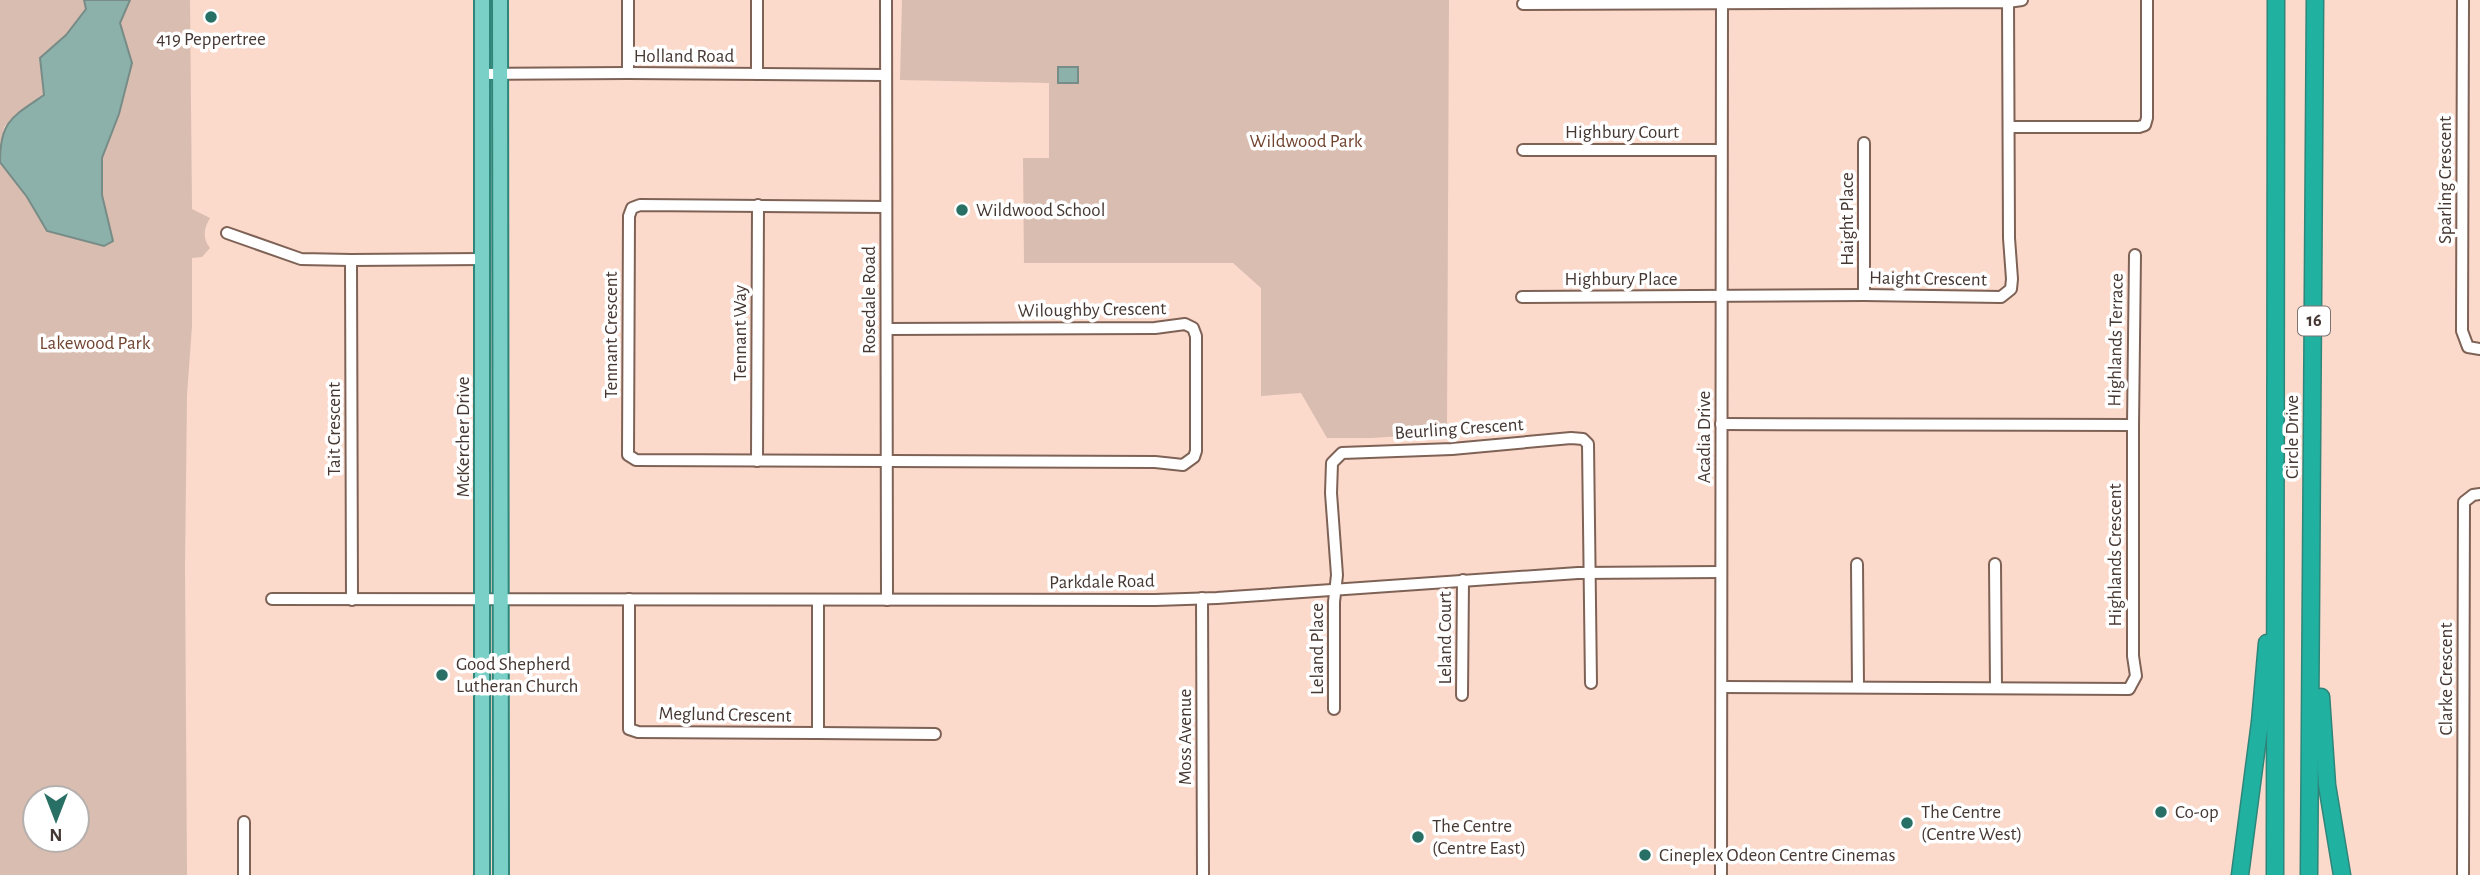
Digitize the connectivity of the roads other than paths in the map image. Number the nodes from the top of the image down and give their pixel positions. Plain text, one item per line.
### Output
1 (482, 0) edge
2 (500, 0) edge
3 (628, 0) edge
4 (757, 0) edge
5 (886, 0) edge
6 (2022, 0) edge
7 (2147, 0) edge
8 (2275, 0) edge
9 (2315, 0) edge
10 (2463, 0) edge
11 (1722, 2) edge
12 (2008, 2) junction
13 (1523, 4) dead end
14 (628, 73) junction
15 (483, 74) junction
16 (500, 74) junction
17 (757, 74) junction
18 (885, 75) junction
19 (2010, 127) junction
20 (1864, 143) dead end
21 (1523, 150) dead end
22 (1721, 150) junction
23 (758, 205) junction
24 (886, 207) junction
25 (227, 233) dead end
26 (2135, 255) dead end
27 (482, 259) junction
28 (351, 260) junction
29 (1864, 295) junction
30 (1522, 297) dead end
31 (1721, 297) junction
32 (887, 329) junction
33 (2480, 349) edge
34 (1721, 424) junction
35 (2133, 425) junction
36 (757, 461) junction
37 (887, 462) junction
38 (2480, 494) edge
39 (2277, 515) junction
40 (1857, 564) dead end
41 (1995, 564) dead end
42 (1590, 572) junction
43 (1721, 572) junction
44 (1463, 580) junction
45 (1336, 589) junction
46 (1202, 598) junction
47 (272, 599) dead end
48 (482, 599) junction
49 (501, 599) junction
50 (629, 599) junction
51 (352, 600) junction
52 (818, 600) junction
53 (887, 600) junction
54 (2312, 641) junction
55 (1591, 683) dead end
56 (1722, 687) junction
57 (1858, 687) junction
58 (1996, 688) junction
59 (1462, 695) dead end
60 (1334, 709) dead end
61 (818, 733) junction
62 (936, 734) dead end
63 (244, 822) dead end
64 (244, 875) edge
65 (482, 875) edge
66 (502, 875) edge
67 (1203, 875) edge
68 (1721, 875) edge
69 (2240, 875) edge
70 (2275, 875) edge
71 (2309, 875) edge
72 (2342, 875) edge
73 (2463, 875) edge

1 - 15 main road, McKercher Drive
2 - 16 main road, McKercher Drive
3 - 14 street
4 - 17 street
5 - 18 street, Rosedale Road
6 - 12 street
7 - 19 street
8 - 39 highway, Circle Drive / 16
9 - 54 highway, Circle Drive / 16
10 - 33 street, Sparling Crescent
11 - 12 street
11 - 13 street
11 - 22 street, Acadia Drive
12 - 19 street, Haight Crescent
14 - 16 street, Holland Road
14 - 17 street, Holland Road
15 - 16 street, Holland Road
15 - 27 main road, McKercher Drive
16 - 49 main road, McKercher Drive
17 - 18 street, Holland Road
18 - 24 street, Rosedale Road
19 - 29 street, Haight Crescent
20 - 29 street, Haight Place
21 - 22 street, Highbury Court
22 - 31 street, Acadia Drive
23 - 24 street, Tennant Crescent
23 - 36 street, Tennant Way
23 - 36 street, Tennant Crescent
24 - 32 street, Rosedale Road
25 - 28 street
26 - 35 street, Highlands Terrace
27 - 28 street
27 - 48 main road, McKercher Drive
28 - 51 street, Tait Crescent
29 - 31 street, Haight Crescent
30 - 31 street, Highbury Place
31 - 34 street, Acadia Drive
32 - 37 street, Rosedale Road
32 - 37 street, Wiloughby Crescent
34 - 35 street
34 - 43 street, Acadia Drive
35 - 58 street, Highlands Crescent
36 - 37 street, Tennant Crescent
37 - 53 street, Rosedale Road
38 - 73 street, Clarke Crescent
39 - 69 highway
39 - 70 highway, Circle Drive / 16
40 - 57 street
41 - 58 street
42 - 43 street, Parkdale Road
42 - 44 street, Parkdale Road
42 - 45 street, Beurling Crescent
42 - 55 street
43 - 56 street, Acadia Drive
44 - 45 street, Parkdale Road
44 - 59 street, Leland Court
45 - 46 street, Parkdale Road
45 - 60 street, Leland Place
46 - 53 street, Parkdale Road
46 - 67 street, Moss Avenue
47 - 51 street
48 - 49 street, Parkdale Road
48 - 51 street
48 - 65 main road, McKercher Drive
49 - 50 street, Parkdale Road
49 - 66 main road, McKercher Drive
50 - 52 street, Parkdale Road
50 - 61 street, Meglund Crescent
52 - 53 street, Parkdale Road
52 - 61 street, Meglund Crescent
54 - 71 highway, Circle Drive / 16
54 - 72 highway
56 - 57 street, Highlands Crescent
56 - 68 street, Acadia Drive
57 - 58 street, Highlands Crescent
61 - 62 street
63 - 64 street

